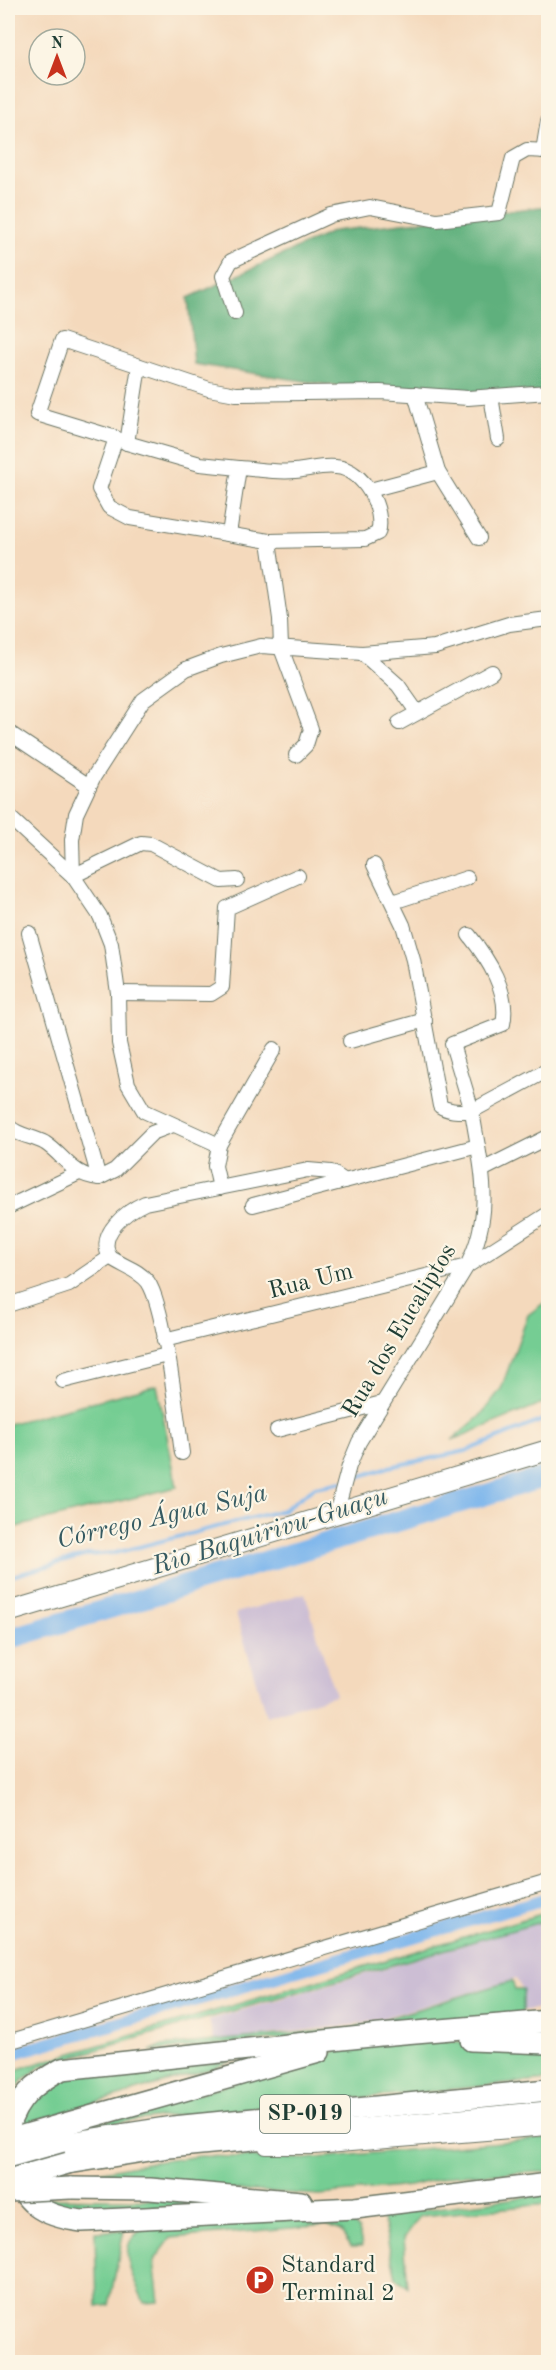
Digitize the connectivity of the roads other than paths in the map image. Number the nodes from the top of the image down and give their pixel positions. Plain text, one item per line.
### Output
1 (549, 121) edge
2 (546, 151) edge
3 (234, 313) dead end
4 (139, 366) junction
5 (549, 392) edge
6 (415, 394) junction
7 (491, 396) junction
8 (498, 439) dead end
9 (122, 440) junction
10 (239, 468) junction
11 (438, 472) junction
12 (370, 490) junction
13 (229, 534) junction
14 (479, 538) dead end
15 (269, 541) junction
16 (549, 619) edge
17 (281, 648) junction
18 (362, 653) junction
19 (492, 672) dead end
20 (417, 712) junction
21 (399, 723) dead end
22 (8, 732) edge
23 (296, 755) dead end
24 (89, 786) junction
25 (8, 816) edge
26 (374, 865) dead end
27 (73, 876) junction
28 (298, 876) dead end
29 (467, 878) dead end
30 (237, 880) dead end
31 (393, 902) junction
32 (29, 933) dead end
33 (469, 935) dead end
34 (118, 993) junction
35 (425, 1020) junction
36 (350, 1041) dead end
37 (274, 1049) dead end
38 (549, 1070) edge
39 (472, 1111) junction
40 (173, 1125) junction
41 (8, 1126) edge
42 (549, 1137) edge
43 (219, 1145) junction
44 (478, 1146) junction
45 (482, 1170) junction
46 (79, 1173) junction
47 (99, 1178) junction
48 (345, 1181) junction
49 (220, 1188) junction
50 (253, 1205) dead end
51 (8, 1207) edge
52 (549, 1214) edge
53 (110, 1257) junction
54 (467, 1266) junction
55 (8, 1305) edge
56 (164, 1340) junction
57 (166, 1355) junction
58 (63, 1381) dead end
59 (382, 1403) junction
60 (277, 1430) dead end
61 (549, 1450) edge
62 (182, 1453) dead end
63 (336, 1514) junction
64 (8, 1612) edge
65 (549, 1882) edge
66 (549, 2021) edge
67 (381, 2035) junction
68 (8, 2042) edge
69 (549, 2043) edge
70 (549, 2090) edge
71 (549, 2112) edge
72 (8, 2128) edge
73 (549, 2128) edge
74 (8, 2140) edge
75 (213, 2142) junction
76 (63, 2144) junction
77 (8, 2158) edge
78 (8, 2165) edge
79 (8, 2180) edge
80 (549, 2184) edge
81 (8, 2192) edge
82 (355, 2208) junction

1 - 2 street
2 - 3 street
4 - 6 street
4 - 9 street
4 - 9 street
5 - 7 street
6 - 7 street
6 - 11 street
7 - 8 street
9 - 10 street
9 - 13 street
10 - 12 street
10 - 13 street
11 - 12 street
11 - 14 street
12 - 15 street
13 - 15 street
15 - 17 street
16 - 18 street
17 - 18 street
17 - 23 street
17 - 24 street
18 - 20 street
19 - 20 street
20 - 21 street
22 - 24 street
24 - 27 street
25 - 27 street
26 - 31 street
27 - 30 street
27 - 34 street
28 - 34 street
29 - 31 street
31 - 35 street
32 - 47 street
33 - 39 street, Rua dos Eucaliptos
34 - 40 street
35 - 36 street
35 - 39 street
37 - 43 street
38 - 39 street
39 - 44 street, Rua dos Eucaliptos
40 - 43 street
40 - 47 street
41 - 46 street
42 - 45 street
43 - 49 street
44 - 45 street, Rua dos Eucaliptos
44 - 48 street
45 - 54 street, Rua dos Eucaliptos
46 - 47 street
46 - 51 street
48 - 49 street
48 - 50 street
49 - 53 street
52 - 54 street
53 - 55 street
53 - 56 street
54 - 56 street, Rua Um
54 - 59 street, Rua dos Eucaliptos
56 - 57 street
57 - 58 street
57 - 62 street
59 - 60 street
59 - 63 street, Rua dos Eucaliptos
61 - 63 main road
63 - 64 main road
65 - 68 street
66 - 67 main road
67 - 69 main road
67 - 72 main road
67 - 76 main road
70 - 76 main road, SP-019
71 - 75 main road, SP-019
73 - 75 street
74 - 76 main road
75 - 76 main road, SP-019
76 - 77 main road, SP-019
76 - 79 main road, SP-019, bridge
78 - 82 main road
80 - 82 main road
81 - 82 main road, bridge

